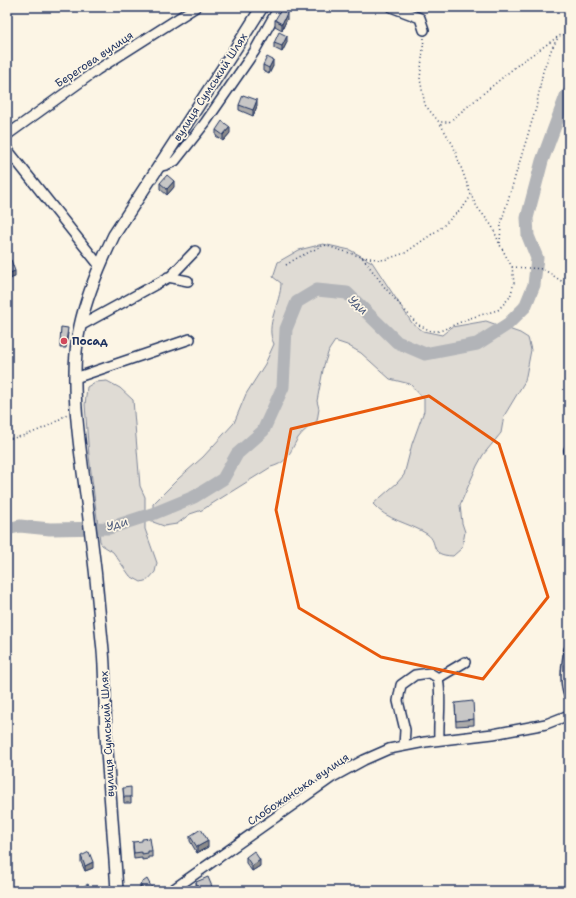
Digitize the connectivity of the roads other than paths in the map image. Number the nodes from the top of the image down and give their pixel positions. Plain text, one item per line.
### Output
1 (196, 7) edge
2 (262, 7) edge
3 (279, 7) edge
4 (391, 7) edge
5 (424, 30) road end
6 (7, 135) edge
7 (7, 149) edge
8 (158, 167) junction
9 (195, 251) dead end
10 (99, 265) junction
11 (168, 277) junction
12 (188, 281) dead end
13 (80, 326) junction
14 (190, 339) dead end
15 (75, 378) junction
16 (569, 650) edge
17 (465, 662) dead end
18 (438, 678) junction
19 (569, 695) edge
20 (569, 715) edge
21 (439, 740) junction
22 (404, 746) junction
23 (116, 871) junction
24 (117, 891) edge
25 (126, 891) edge
26 (171, 891) edge

1 - 6 street, Берегова вулиця
2 - 8 main road, вулиця Сумський Шлях
3 - 8 street, вулиця Сумський Шлях
4 - 5 street
7 - 10 street
8 - 10 main road, вулиця Сумський Шлях
9 - 11 street
10 - 13 main road, вулиця Сумський Шлях
11 - 12 street
11 - 13 street
13 - 15 main road, вулиця Сумський Шлях
14 - 15 street
15 - 23 main road, вулиця Сумський Шлях
16 - 19 street
17 - 18 street
18 - 21 street
18 - 22 street
20 - 21 street, Слобожанська вулиця
21 - 22 street, Слобожанська вулиця
22 - 26 street, Слобожанська вулиця
23 - 24 main road, вулиця Сумський Шлях
23 - 25 main road

